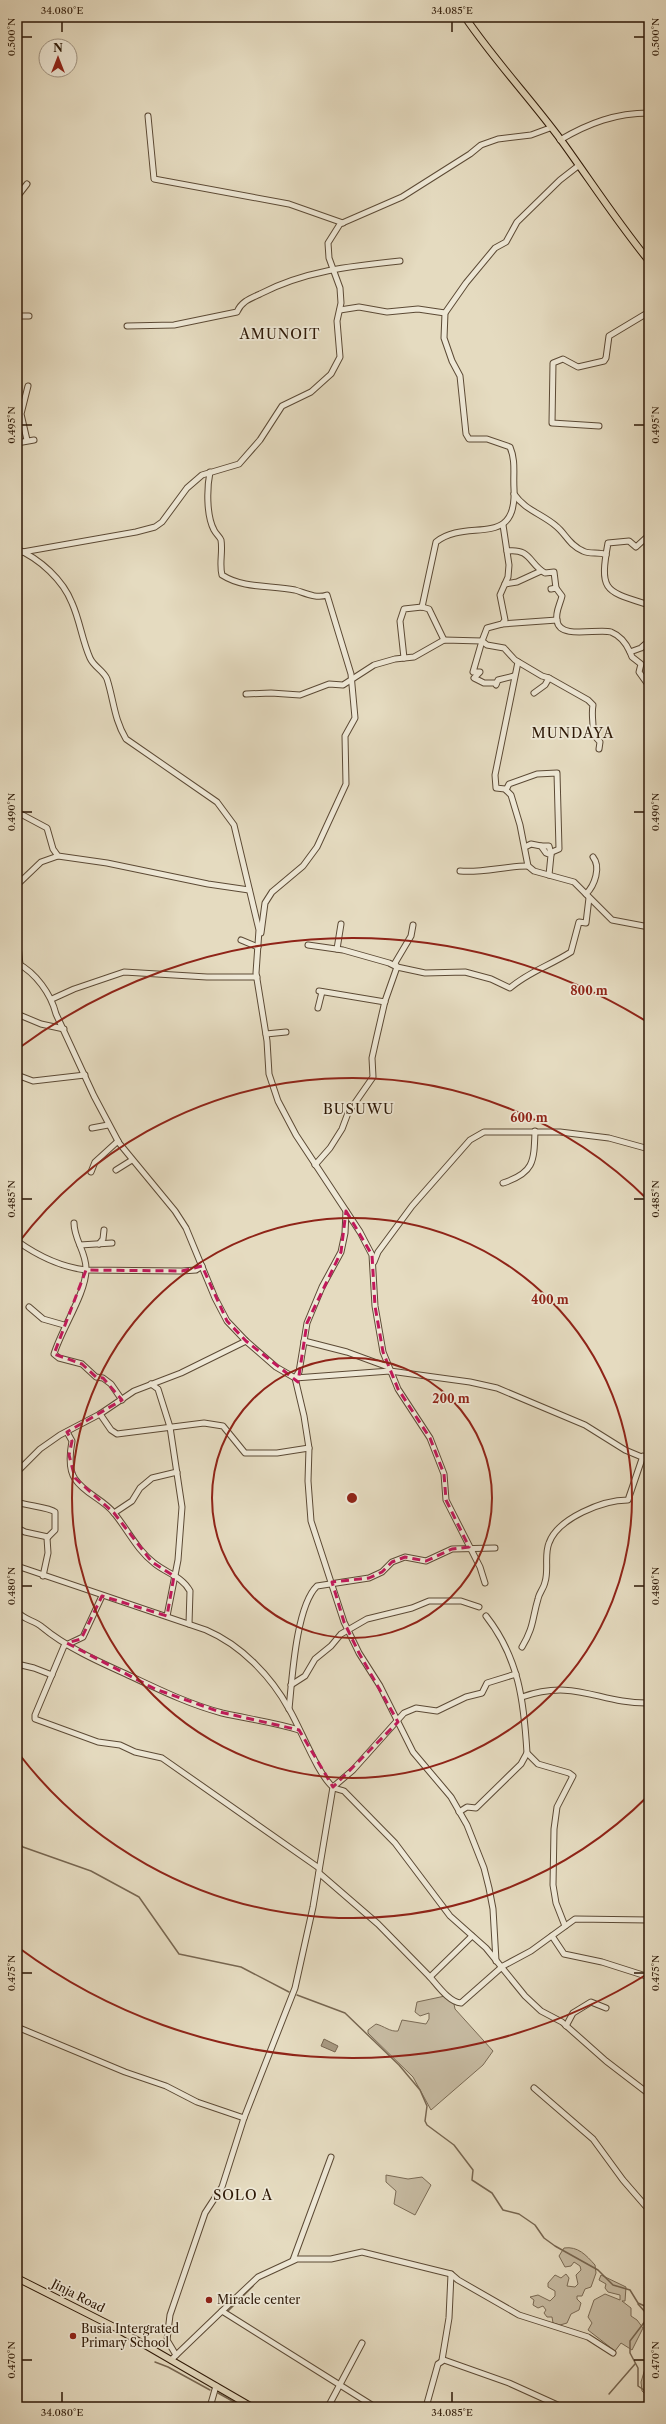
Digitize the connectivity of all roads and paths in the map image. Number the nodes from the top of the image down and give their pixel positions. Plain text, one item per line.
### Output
1 (465, 17) edge
2 (649, 112) edge
3 (148, 116) dead end
4 (550, 128) junction
5 (560, 140) junction
6 (578, 166) junction
7 (28, 184) dead end
8 (17, 197) edge
9 (343, 223) junction
10 (648, 258) edge
11 (400, 261) dead end
12 (333, 268) junction
13 (340, 310) junction
14 (649, 312) edge
15 (445, 313) junction
16 (17, 316) edge
17 (29, 316) dead end
18 (127, 326) dead end
19 (28, 386) dead end
20 (599, 426) dead end
21 (27, 440) junction
22 (34, 440) dead end
23 (17, 443) edge
24 (210, 472) junction
25 (514, 493) junction
26 (503, 525) junction
27 (649, 525) edge
28 (649, 529) edge
29 (649, 535) edge
30 (17, 549) edge
31 (24, 552) junction
32 (507, 552) junction
33 (17, 553) edge
34 (606, 556) junction
35 (540, 571) junction
36 (505, 584) junction
37 (649, 605) edge
38 (422, 607) junction
39 (557, 620) junction
40 (649, 623) edge
41 (502, 624) junction
42 (444, 640) junction
43 (482, 641) junction
44 (649, 641) edge
45 (630, 652) junction
46 (404, 658) junction
47 (518, 662) junction
48 (514, 676) junction
49 (351, 678) junction
50 (549, 678) junction
51 (649, 686) edge
52 (534, 693) dead end
53 (246, 694) dead end
54 (599, 749) dead end
55 (506, 790) junction
56 (17, 812) edge
57 (525, 847) junction
58 (551, 854) junction
59 (58, 856) junction
60 (592, 857) dead end
61 (528, 866) junction
62 (460, 871) dead end
63 (549, 876) junction
64 (17, 885) edge
65 (249, 890) junction
66 (588, 896) junction
67 (341, 924) dead end
68 (413, 925) dead end
69 (649, 927) edge
70 (17, 935) edge
71 (241, 940) dead end
72 (260, 940) junction
73 (308, 945) dead end
74 (258, 947) junction
75 (337, 949) junction
76 (19, 964) edge
77 (397, 967) junction
78 (257, 977) junction
79 (52, 1000) junction
80 (385, 1002) junction
81 (318, 1008) dead end
82 (17, 1014) edge
83 (64, 1029) junction
84 (286, 1032) dead end
85 (266, 1034) junction
86 (17, 1075) edge
87 (85, 1075) junction
88 (108, 1125) junction
89 (92, 1128) dead end
90 (535, 1131) junction
91 (118, 1141) junction
92 (649, 1149) edge
93 (132, 1160) junction
94 (315, 1165) junction
95 (116, 1170) dead end
96 (91, 1172) dead end
97 (503, 1183) dead end
98 (346, 1211) junction
99 (74, 1223) dead end
100 (104, 1230) dead end
101 (17, 1240) edge
102 (112, 1243) dead end
103 (99, 1244) junction
104 (80, 1245) junction
105 (374, 1263) junction
106 (202, 1266) junction
107 (86, 1270) junction
108 (29, 1307) dead end
109 (64, 1325) junction
110 (246, 1341) junction
111 (304, 1341) junction
112 (389, 1369) junction
113 (295, 1378) junction
114 (151, 1384) junction
115 (122, 1400) junction
116 (100, 1414) junction
117 (170, 1427) junction
118 (67, 1432) junction
119 (309, 1448) junction
120 (643, 1456) junction
121 (649, 1460) edge
122 (17, 1472) edge
123 (177, 1472) junction
124 (17, 1502) edge
125 (114, 1513) junction
126 (17, 1528) edge
127 (48, 1537) junction
128 (469, 1548) junction
129 (495, 1548) dead end
130 (17, 1566) edge
131 (43, 1576) junction
132 (174, 1576) junction
133 (332, 1582) junction
134 (485, 1583) dead end
135 (102, 1596) junction
136 (479, 1607) dead end
137 (17, 1611) edge
138 (167, 1616) junction
139 (486, 1616) dead end
140 (189, 1624) junction
141 (350, 1630) junction
142 (67, 1643) junction
143 (522, 1647) dead end
144 (17, 1664) edge
145 (516, 1674) junction
146 (52, 1676) junction
147 (291, 1686) junction
148 (522, 1697) junction
149 (649, 1703) edge
150 (290, 1709) junction
151 (398, 1722) junction
152 (299, 1730) junction
153 (527, 1753) junction
154 (534, 1762) junction
155 (521, 1764) junction
156 (333, 1787) junction
157 (460, 1812) junction
158 (319, 1870) junction
159 (649, 1920) edge
160 (564, 1926) junction
161 (472, 1936) junction
162 (552, 1936) junction
163 (496, 1961) junction
164 (503, 1966) junction
165 (430, 1977) junction
166 (649, 1977) edge
167 (606, 2008) dead end
168 (566, 2026) junction
169 (17, 2027) edge
170 (534, 2088) dead end
171 (649, 2094) edge
172 (244, 2118) junction
173 (331, 2156) dead end
174 (649, 2210) edge
175 (293, 2260) junction
176 (451, 2274) junction
177 (17, 2278) edge
178 (222, 2311) junction
179 (362, 2343) dead end
180 (613, 2353) dead end
181 (176, 2355) junction
182 (171, 2360) junction
183 (442, 2360) junction
184 (340, 2385) junction
185 (216, 2386) junction
186 (210, 2407) edge
187 (252, 2407) edge
188 (328, 2407) edge
189 (375, 2407) edge
190 (426, 2407) edge
191 (562, 2407) edge

1 - 4 main road
2 - 5 street
3 - 9 street
4 - 5 main road
4 - 9 street
5 - 6 main road
6 - 10 main road
6 - 15 street
7 - 8 street
9 - 12 street
11 - 12 street
12 - 13 street
12 - 18 street
13 - 15 street
13 - 24 street
14 - 20 street
15 - 25 street
16 - 17 street
19 - 21 street
21 - 22 street
21 - 23 street
24 - 31 street
24 - 49 street
25 - 26 street
25 - 34 street
26 - 32 street
26 - 38 street
27 - 28 street
29 - 34 street
30 - 31 street
31 - 33 street
31 - 65 street
32 - 35 street
32 - 36 street
34 - 37 street
35 - 36 street
35 - 39 street
36 - 41 street
38 - 42 street
38 - 46 street
39 - 41 street
39 - 45 street
40 - 44 street
41 - 43 street
42 - 43 street
42 - 46 street
43 - 47 street
43 - 48 street
44 - 45 street
45 - 51 street
46 - 49 street
47 - 48 street
47 - 50 street
48 - 55 street
49 - 53 street
49 - 72 street
50 - 52 street
50 - 54 street
55 - 57 street
55 - 58 street
56 - 59 street
57 - 58 street
57 - 61 street
58 - 63 street
59 - 64 street
59 - 65 street
60 - 66 street
61 - 62 street
61 - 63 street
63 - 66 street
65 - 72 street
66 - 69 street
66 - 77 street
67 - 75 street
68 - 77 street
70 - 76 street
71 - 74 street
72 - 74 street
73 - 75 street
74 - 78 street
75 - 77 street
76 - 79 street
77 - 80 street
78 - 79 street
78 - 85 street
79 - 83 street
80 - 81 street
80 - 94 street
82 - 83 street
83 - 87 street
84 - 85 street
85 - 94 street
86 - 87 street
87 - 88 street
88 - 89 street
88 - 91 street
90 - 92 street
90 - 97 street
90 - 105 street
91 - 93 street
91 - 96 street
93 - 95 street
93 - 106 street
94 - 98 street
98 - 105 street
98 - 111 street
99 - 104 street
100 - 103 street
101 - 107 street
102 - 103 street
103 - 104 street
104 - 107 street
105 - 112 street
106 - 107 street
106 - 110 street
107 - 109 street
108 - 109 street
109 - 115 street
110 - 113 street
110 - 114 street
111 - 112 street
111 - 113 street
112 - 113 street
112 - 120 street
112 - 128 street
113 - 119 street
114 - 115 street
114 - 117 street
115 - 116 street
116 - 117 street
116 - 118 street
117 - 119 street
117 - 123 street
118 - 122 street
118 - 125 street
119 - 133 street
120 - 121 street
120 - 143 street
123 - 125 street
123 - 132 street
124 - 127 street
125 - 132 street
126 - 127 street
127 - 131 street
128 - 129 street
128 - 133 street
128 - 134 street
130 - 131 street
131 - 135 street
132 - 138 street
132 - 140 street
133 - 141 street
133 - 147 street
135 - 138 street
135 - 142 street
136 - 141 street
137 - 142 street
138 - 140 street
139 - 145 street
140 - 150 street
141 - 147 street
141 - 151 street
142 - 146 street
142 - 152 street
144 - 146 street
145 - 148 street
145 - 151 street
146 - 158 street
147 - 150 street
148 - 149 street
148 - 153 street
150 - 152 street
151 - 156 street
151 - 157 street
152 - 156 street
153 - 154 street
153 - 155 street
154 - 155 street
154 - 160 street
155 - 157 street
156 - 158 street
156 - 161 street
157 - 163 street
158 - 165 street
158 - 172 street
159 - 160 street
160 - 162 street
161 - 163 street
161 - 165 street
162 - 164 street
162 - 166 street
163 - 164 street
164 - 165 street
164 - 168 street
167 - 168 street
168 - 171 street
169 - 172 street
170 - 174 street
172 - 181 street
173 - 175 street
175 - 176 street
175 - 178 street
176 - 180 street
176 - 183 street
177 - 182 main road, Jinja Road
178 - 181 street
178 - 184 street
179 - 184 street
181 - 182 street
182 - 185 main road, Jinja Road
183 - 190 street
183 - 191 street
184 - 188 street
184 - 189 street
185 - 186 street
185 - 187 main road, Jinja Road

